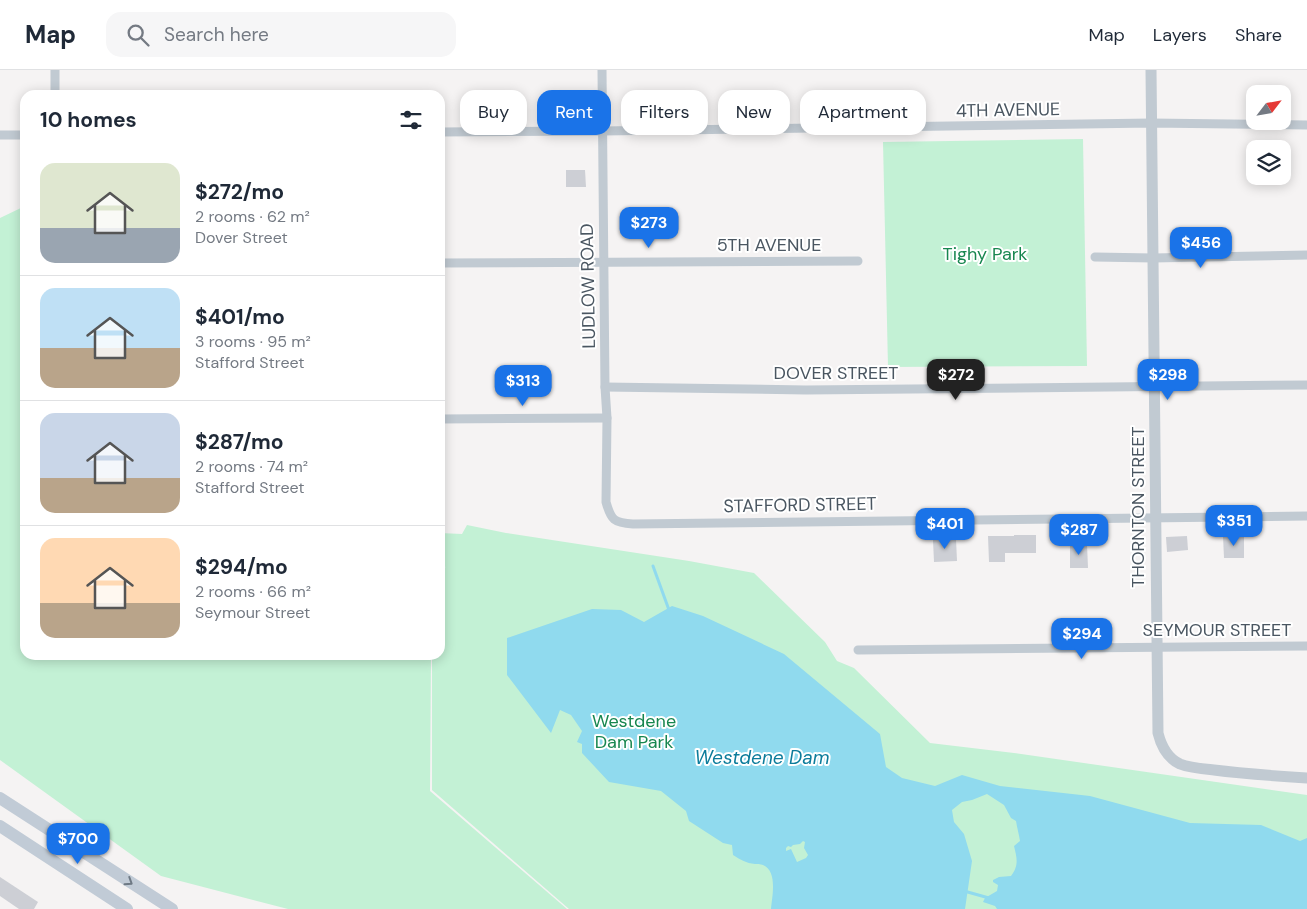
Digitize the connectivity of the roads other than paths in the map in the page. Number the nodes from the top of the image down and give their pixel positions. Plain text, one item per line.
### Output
1 (55, 70) edge
2 (602, 70) edge
3 (1151, 70) edge
4 (56, 90) edge
5 (602, 90) edge
6 (1151, 123) junction
7 (1307, 125) edge
8 (537, 131) edge
9 (611, 131) edge
10 (445, 132) edge
11 (20, 135) edge
12 (602, 135) edge
13 (0, 136) edge
14 (1307, 255) edge
15 (1095, 257) dead end
16 (1153, 258) junction
17 (604, 261) junction
18 (858, 261) dead end
19 (445, 263) edge
20 (1307, 385) edge
21 (605, 387) junction
22 (1155, 387) junction
23 (607, 418) junction
24 (445, 420) edge
25 (606, 502) joint
26 (1307, 516) edge
27 (1155, 518) junction
28 (1307, 646) edge
29 (1156, 647) junction
30 (858, 650) dead end
31 (1307, 778) edge
32 (0, 798) edge
33 (0, 826) edge
34 (127, 909) edge
35 (172, 909) edge

1 - 4 street
2 - 5 street, LUDLOW ROAD
3 - 6 street, THORNTON STREET
6 - 7 street, 4TH AVENUE
6 - 9 street, 4TH AVENUE
6 - 16 street, THORNTON STREET
8 - 10 street, 4TH AVENUE
11 - 13 street
12 - 17 street, LUDLOW ROAD
14 - 16 street
15 - 16 street
16 - 22 street, THORNTON STREET
17 - 18 street, 5TH AVENUE
17 - 19 street, 5TH AVENUE
17 - 21 street, LUDLOW ROAD
20 - 22 street, DOVER STREET
21 - 22 street, DOVER STREET
21 - 23 street, LUDLOW ROAD
22 - 27 street, THORNTON STREET
23 - 24 street
23 - 25 street, LUDLOW ROAD
25 - 27 street, STAFFORD STREET
26 - 27 street, STAFFORD STREET
27 - 29 street, THORNTON STREET
28 - 29 street, SEYMOUR STREET
29 - 30 street, SEYMOUR STREET
29 - 31 street, THORNTON STREET
32 -> 35 main road
33 - 34 main road

